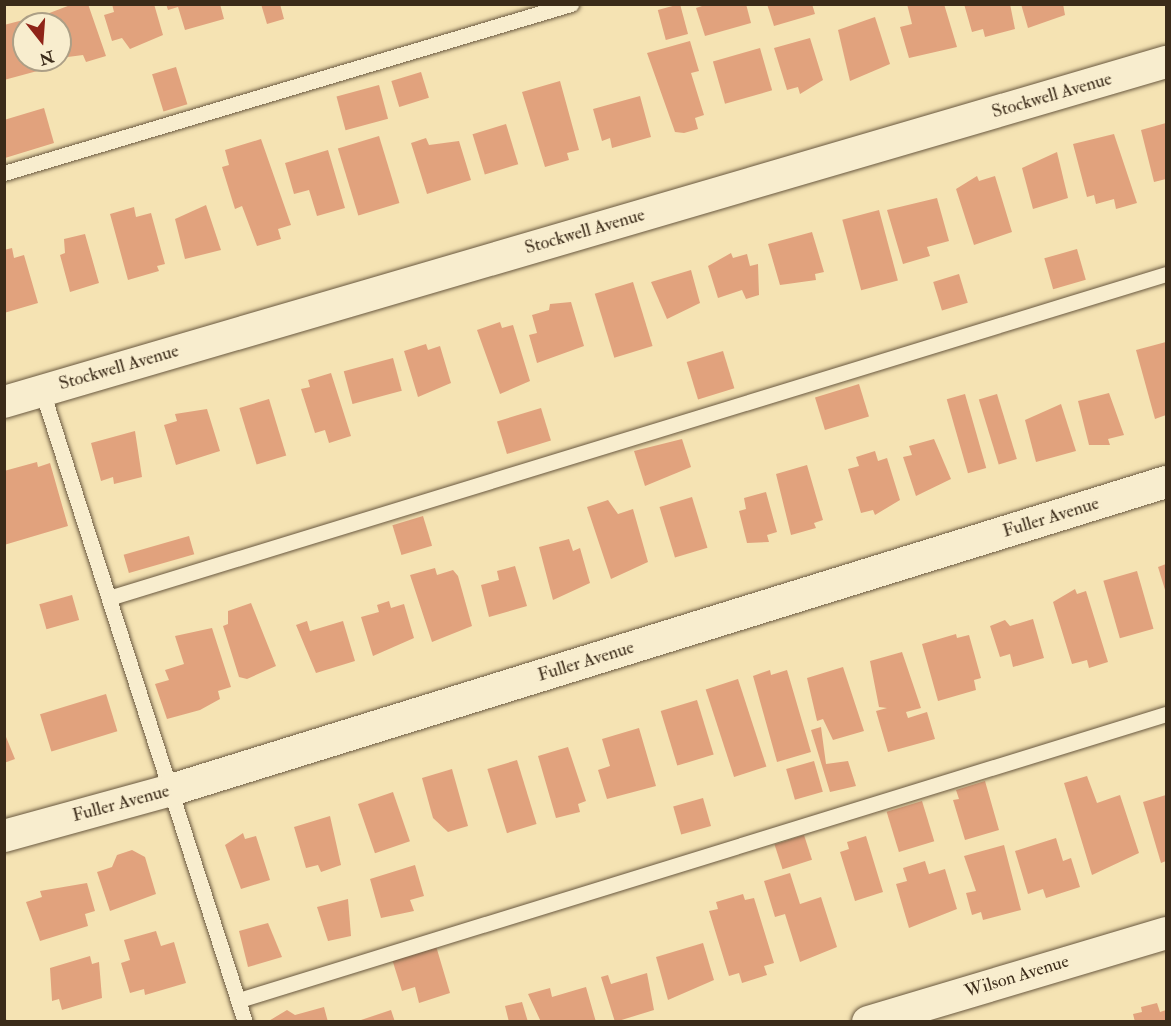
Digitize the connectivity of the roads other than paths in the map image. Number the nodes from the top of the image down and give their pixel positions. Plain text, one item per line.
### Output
1 (571, 4) edge
2 (1167, 62) edge
3 (4, 173) edge
4 (1167, 274) edge
5 (42, 391) junction
6 (4, 402) edge
7 (1167, 482) edge
8 (112, 597) junction
9 (1167, 714) edge
10 (171, 790) junction
11 (4, 836) edge
12 (1167, 933) edge
13 (239, 1000) junction
14 (245, 1022) edge
15 (868, 1022) edge

1 - 3 lane
2 - 5 street, Stockwell Avenue
4 - 8 lane
5 - 6 street, Stockwell Avenue
5 - 8 lane
7 - 10 street, Fuller Avenue
8 - 10 lane
9 - 13 lane
10 - 11 street, Fuller Avenue
10 - 13 lane
12 - 15 street, Wilson Avenue
13 - 14 lane

